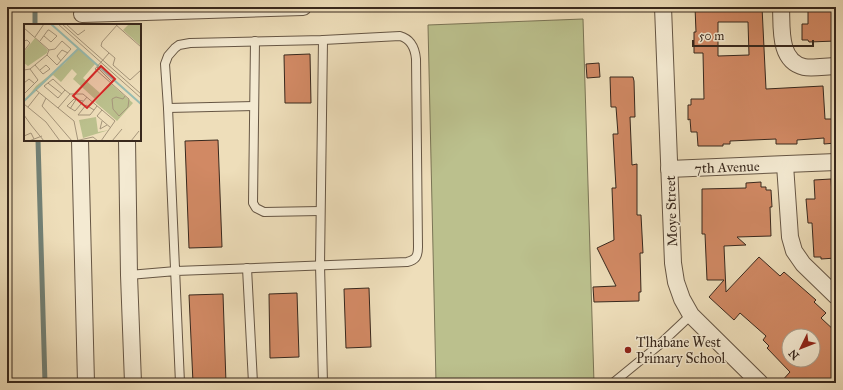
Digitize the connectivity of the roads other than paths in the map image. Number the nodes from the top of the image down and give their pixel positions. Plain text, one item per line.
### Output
1 (303, 7) edge
2 (663, 7) edge
3 (781, 7) edge
4 (82, 15) edge
5 (126, 15) edge
6 (323, 40) junction
7 (255, 41) junction
8 (836, 66) edge
9 (254, 106) junction
10 (168, 108) junction
11 (80, 141) edge
12 (127, 141) edge
13 (836, 162) edge
14 (785, 165) junction
15 (669, 169) junction
16 (320, 211) junction
17 (320, 266) junction
18 (247, 268) junction
19 (176, 271) junction
20 (129, 275) junction
21 (835, 294) edge
22 (691, 315) junction
23 (614, 382) edge
24 (86, 383) edge
25 (133, 383) edge
26 (180, 383) edge
27 (252, 383) edge
28 (323, 383) edge
29 (760, 383) edge

1 - 5 street
2 - 15 street, Moye Street
3 - 8 street
4 - 5 street
6 - 7 lane
6 - 16 lane
6 - 17 lane
7 - 9 lane
7 - 10 lane
9 - 10 lane
9 - 16 lane
10 - 19 lane
11 - 24 street
12 - 20 street
13 - 14 street, 7th Avenue
14 - 15 street, 7th Avenue
14 - 21 street
15 - 22 street, Moye Street
16 - 17 lane
17 - 18 lane
17 - 28 lane
18 - 19 lane
18 - 27 lane
19 - 20 lane
19 - 26 lane
20 - 25 street
22 - 23 lane
22 - 29 street, Moye Street

